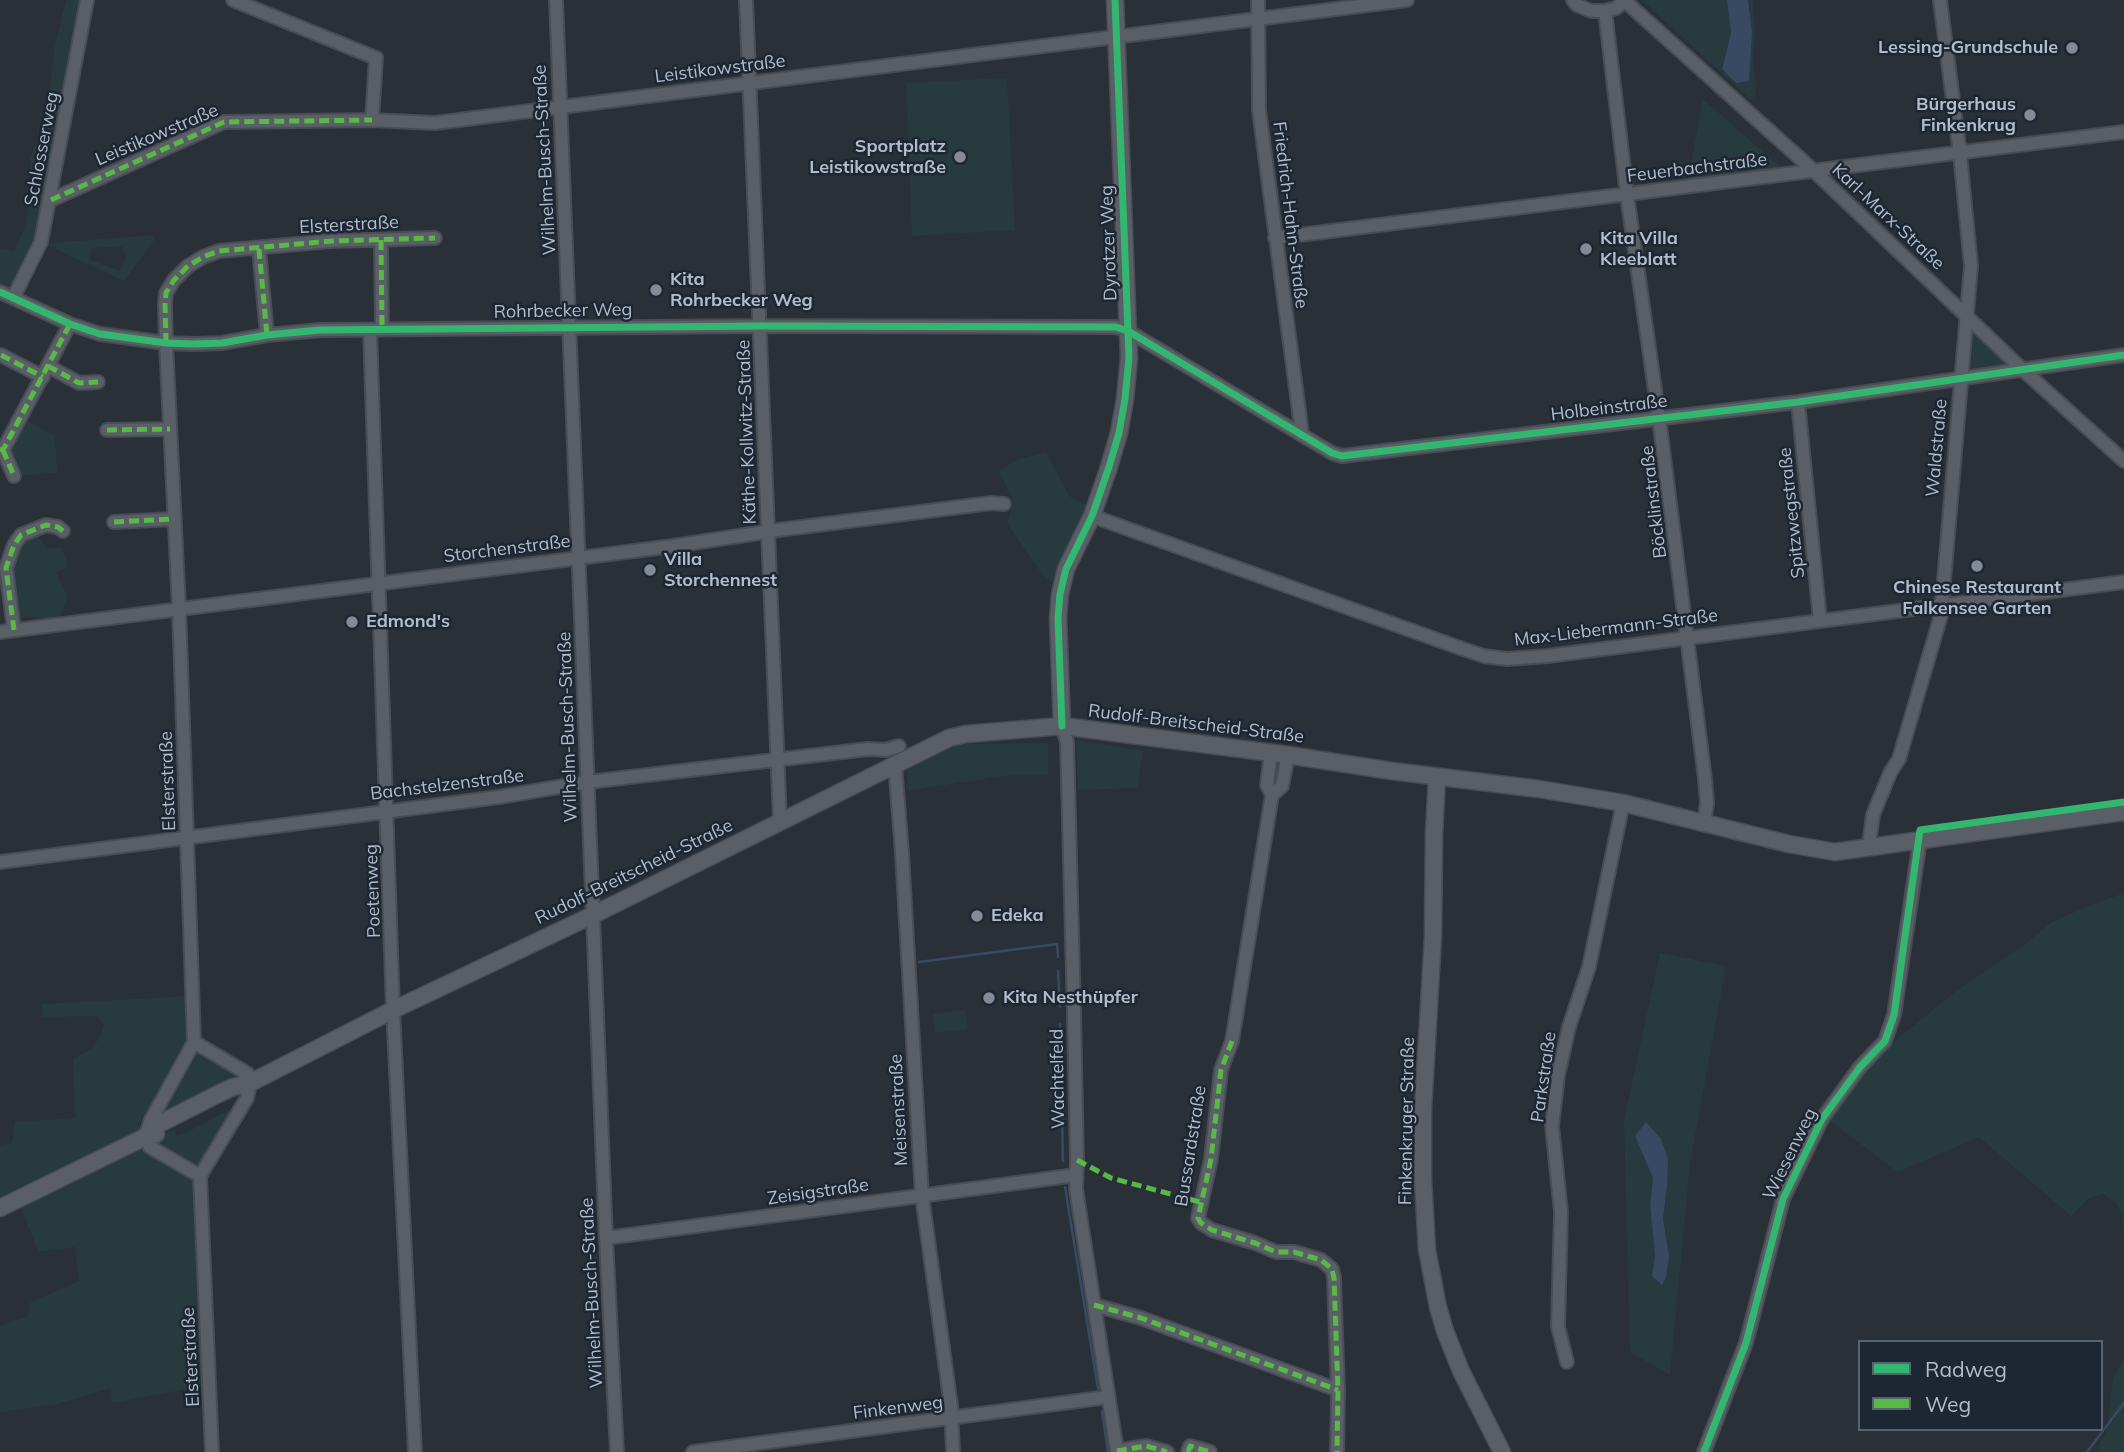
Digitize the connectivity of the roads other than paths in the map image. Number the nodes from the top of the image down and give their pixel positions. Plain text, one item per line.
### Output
1 (87, 0) edge
2 (233, 0) edge
3 (556, 0) edge
4 (746, 0) edge
5 (1115, 0) edge
6 (1258, 0) edge
7 (1407, 0) edge
8 (1573, 0) edge
9 (1941, 0) edge
10 (1625, 1) edge
11 (1605, 11) junction
12 (1259, 19) junction
13 (1116, 37) junction
14 (750, 83) junction
15 (561, 108) junction
16 (372, 120) junction
17 (2124, 132) edge
18 (1960, 154) junction
19 (1814, 171) junction
20 (1627, 195) junction
21 (51, 200) junction
22 (435, 238) dead end
23 (1275, 238) junction
24 (381, 240) junction
25 (259, 249) junction
26 (7, 295) edge
27 (1966, 315) junction
28 (70, 324) junction
29 (570, 326) junction
30 (760, 326) junction
31 (376, 330) junction
32 (1128, 331) junction
33 (267, 335) junction
34 (166, 343) junction
35 (1, 355) edge
36 (2124, 355) edge
37 (2022, 369) junction
38 (45, 372) junction
39 (1961, 378) junction
40 (98, 382) dead end
41 (1798, 402) junction
42 (1659, 418) junction
43 (170, 429) junction
44 (107, 430) dead end
45 (1302, 434) junction
46 (3, 453) edge
47 (2124, 461) edge
48 (0, 472) edge
49 (14, 477) dead end
50 (1004, 505) dead end
51 (1092, 516) junction
52 (174, 519) junction
53 (114, 522) dead end
54 (63, 531) dead end
55 (768, 531) junction
56 (578, 557) junction
57 (2124, 582) edge
58 (379, 583) junction
59 (1942, 605) junction
60 (178, 608) junction
61 (1820, 620) junction
62 (14, 630) junction
63 (0, 632) edge
64 (1686, 638) junction
65 (1062, 726) junction
66 (899, 746) dead end
67 (1271, 753) junction
68 (1288, 755) junction
69 (777, 760) junction
70 (895, 765) junction
71 (1437, 777) junction
72 (588, 782) junction
73 (1272, 795) junction
74 (1623, 803) junction
75 (388, 810) junction
76 (2124, 812) edge
77 (780, 821) junction
78 (1704, 823) junction
79 (187, 837) junction
80 (1920, 840) junction
81 (1872, 846) junction
82 (0, 862) edge
83 (593, 915) junction
84 (393, 1010) junction
85 (194, 1042) junction
86 (250, 1083) junction
87 (145, 1137) junction
88 (1076, 1175) junction
89 (200, 1176) junction
90 (922, 1196) junction
91 (0, 1208) edge
92 (606, 1238) junction
93 (1094, 1305) junction
94 (1567, 1362) dead end
95 (1338, 1390) junction
96 (1108, 1396) junction
97 (951, 1419) junction
98 (212, 1452) edge
99 (415, 1452) edge
100 (617, 1452) edge
101 (693, 1452) edge
102 (953, 1452) edge
103 (1167, 1452) edge
104 (1188, 1452) edge
105 (1210, 1452) edge
106 (1337, 1452) edge
107 (1502, 1452) edge
108 (1704, 1452) edge

1 - 21 street, Schlosserweg
2 - 16 street
3 - 15 street, Wilhelm-Busch-Straße
4 - 14 street, Käthe-Kollwitz-Straße
5 - 13 street, Dyrotzer Weg
6 - 12 street, Friedrich-Hahn-Straße
7 - 12 street, Leistikowstraße
8 - 11 street
9 - 18 street, Waldstraße
10 - 11 street
10 - 19 street, Karl-Marx-Straße
11 - 20 street, Böcklinstraße
12 - 13 street, Leistikowstraße
12 - 23 street, Friedrich-Hahn-Straße
13 - 14 street, Leistikowstraße
13 - 32 street, Dyrotzer Weg
14 - 15 street, Leistikowstraße
14 - 30 street, Käthe-Kollwitz-Straße
15 - 16 street, Leistikowstraße
15 - 29 street, Wilhelm-Busch-Straße
16 - 21 street, Leistikowstraße
17 - 18 street, Feuerbachstraße
18 - 19 street, Feuerbachstraße
18 - 27 street, Waldstraße
19 - 20 street, Feuerbachstraße
19 - 27 street, Karl-Marx-Straße
20 - 23 street, Feuerbachstraße
20 - 42 street, Böcklinstraße
21 - 26 street, Schlosserweg
22 - 24 street, Elsterstraße
23 - 45 street, Friedrich-Hahn-Straße
24 - 25 street, Elsterstraße
24 - 31 street
25 - 33 street
25 - 34 street, Elsterstraße
26 - 28 street, Rohrbecker Weg
27 - 37 street, Karl-Marx-Straße
27 - 39 street, Waldstraße
28 - 34 street, Rohrbecker Weg
28 - 38 street
29 - 30 street, Rohrbecker Weg
29 - 31 street, Rohrbecker Weg
29 - 56 street, Wilhelm-Busch-Straße
30 - 32 street, Rohrbecker Weg
30 - 55 street, Käthe-Kollwitz-Straße
31 - 33 street, Rohrbecker Weg
31 - 58 street, Poetenweg
32 - 45 street, Holbeinstraße
32 - 51 street, Dyrotzer Weg
33 - 34 street, Rohrbecker Weg
34 - 43 street, Elsterstraße
35 - 38 street
36 - 37 street, Holbeinstraße
37 - 39 street, Holbeinstraße
37 - 47 street, Karl-Marx-Straße
38 - 40 street
38 - 46 street
39 - 41 street, Holbeinstraße
39 - 59 street, Waldstraße
41 - 42 street, Holbeinstraße
41 - 61 street, Spitzwegstraße
42 - 45 street, Holbeinstraße
42 - 64 street, Böcklinstraße
43 - 44 street
43 - 52 street, Elsterstraße
46 - 48 street
46 - 49 street
50 - 55 street, Storchenstraße
51 - 64 street, Max-Liebermann-Straße
51 - 65 street, Dyrotzer Weg
52 - 53 street
52 - 60 street, Elsterstraße
54 - 62 street
55 - 56 street, Storchenstraße
55 - 69 street, Käthe-Kollwitz-Straße
56 - 58 street, Storchenstraße
56 - 72 street, Wilhelm-Busch-Straße
57 - 59 street, Max-Liebermann-Straße
58 - 60 street, Storchenstraße
58 - 75 street, Poetenweg
59 - 61 street, Max-Liebermann-Straße
59 - 81 street, Waldstraße
60 - 62 street, Storchenstraße
60 - 79 street, Elsterstraße
61 - 64 street, Max-Liebermann-Straße
62 - 63 street, Storchenstraße
64 - 78 street, Böcklinstraße
65 - 67 street, Rudolf-Breitscheid-Straße
65 - 70 street, Rudolf-Breitscheid-Straße
65 - 88 street, Wachtelfeld
66 - 69 street, Bachstelzenstraße
67 - 68 street, Rudolf-Breitscheid-Straße
67 - 73 street, Bussardstraße
68 - 71 street, Rudolf-Breitscheid-Straße
68 - 73 street, Bussardstraße
69 - 72 street, Bachstelzenstraße
69 - 77 street, Käthe-Kollwitz-Straße
70 - 77 street, Rudolf-Breitscheid-Straße
70 - 90 street, Meisenstraße
71 - 74 street, Rudolf-Breitscheid-Straße
71 - 107 street, Finkenkruger Straße
72 - 75 street, Bachstelzenstraße
72 - 83 street, Wilhelm-Busch-Straße
73 - 95 street, Bussardstraße
74 - 78 street, Rudolf-Breitscheid-Straße
74 - 94 street, Parkstraße
75 - 79 street, Bachstelzenstraße
75 - 84 street, Poetenweg
76 - 80 street, Rudolf-Breitscheid-Straße
77 - 83 street, Rudolf-Breitscheid-Straße
78 - 81 street, Rudolf-Breitscheid-Straße
79 - 82 street, Bachstelzenstraße
79 - 85 street, Elsterstraße
80 - 81 street, Rudolf-Breitscheid-Straße
80 - 108 street, Wiesenweg
83 - 84 street, Rudolf-Breitscheid-Straße
83 - 92 street, Wilhelm-Busch-Straße
84 - 86 street, Rudolf-Breitscheid-Straße
84 - 99 street, Poetenweg
85 - 86 street
85 - 87 street
86 - 87 street, Rudolf-Breitscheid-Straße
86 - 89 street
87 - 89 street
87 - 91 street, Rudolf-Breitscheid-Straße
88 - 90 street, Zeisigstraße
88 - 93 street, Wachtelfeld
89 - 98 street, Elsterstraße
90 - 92 street, Zeisigstraße
90 - 97 street, Meisenstraße
92 - 100 street, Wilhelm-Busch-Straße
93 - 95 street
93 - 96 street, Wachtelfeld
95 - 106 street, Bussardstraße
96 - 97 street, Finkenweg
96 - 103 street, Wachtelfeld
97 - 101 street, Finkenweg
97 - 102 street, Meisenstraße
104 - 105 street

